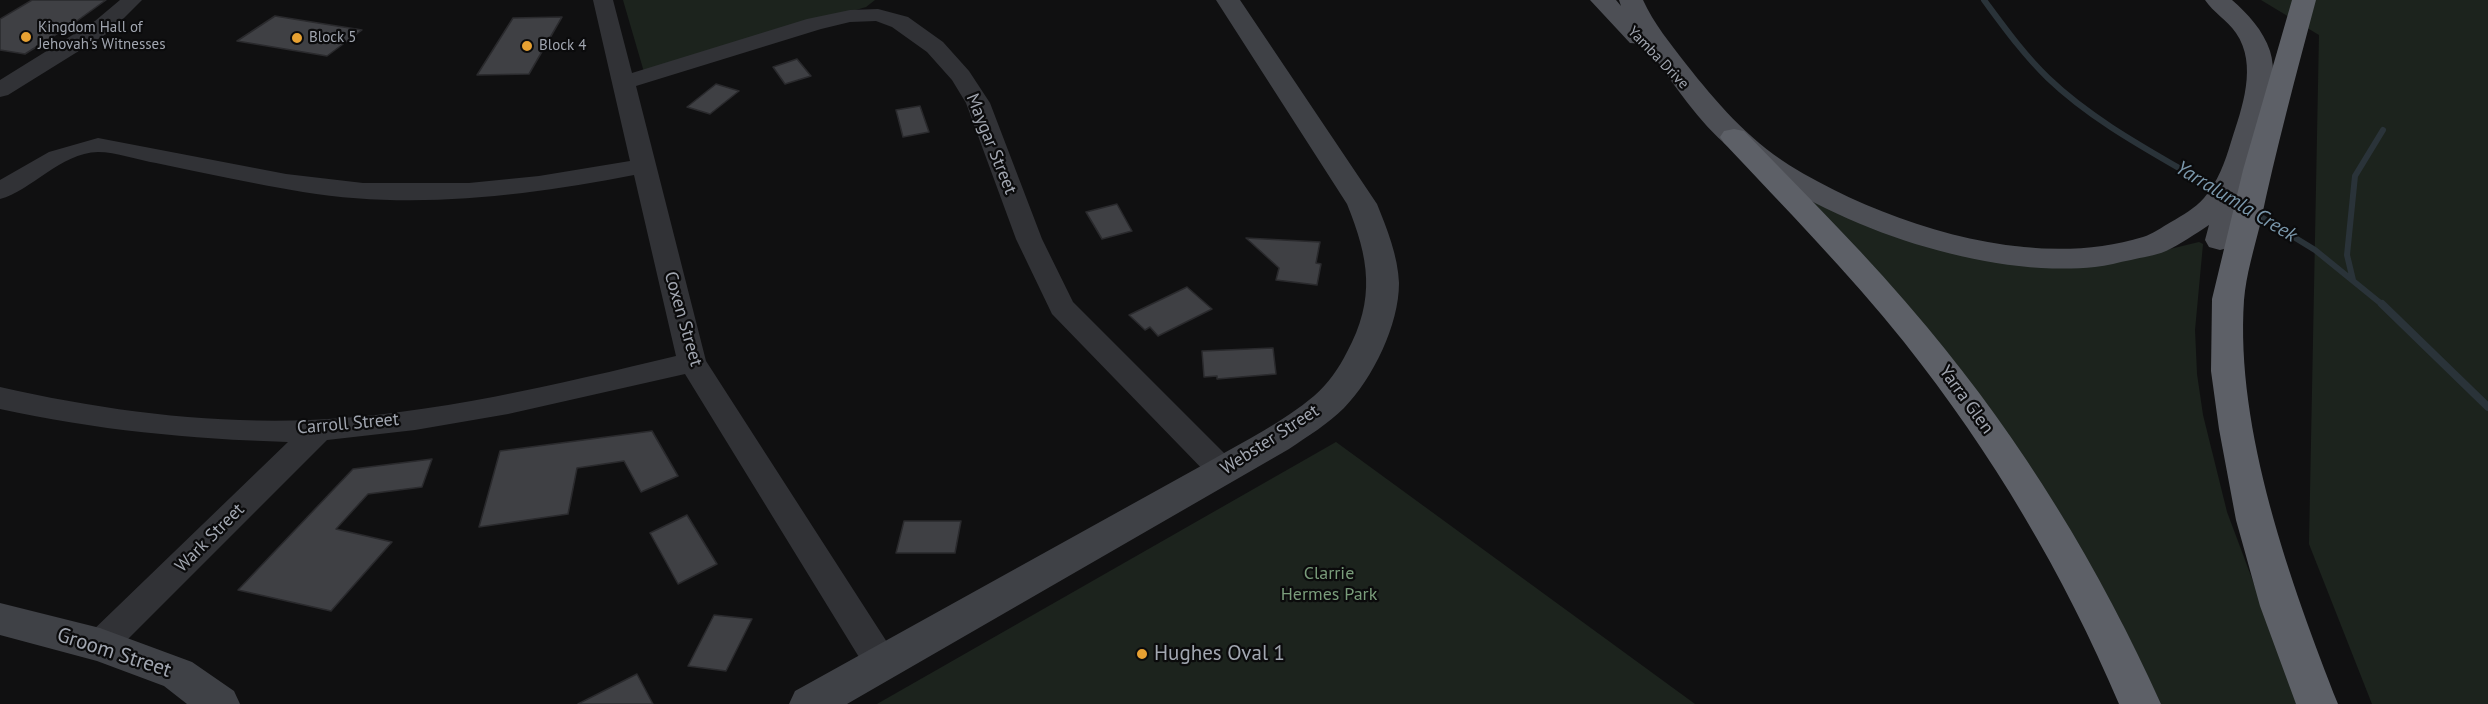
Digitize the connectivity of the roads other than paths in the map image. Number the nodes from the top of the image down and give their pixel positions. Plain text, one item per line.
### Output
1 (132, 0) edge
2 (603, 0) edge
3 (1228, 0) edge
4 (1602, 0) edge
5 (1631, 0) edge
6 (2217, 0) edge
7 (2304, 0) edge
8 (2235, 10) edge
9 (5, 82) edge
10 (623, 83) junction
11 (1724, 126) junction
12 (644, 166) junction
13 (2245, 166) junction
14 (0, 190) edge
15 (2216, 238) junction
16 (692, 362) junction
17 (0, 398) edge
18 (319, 430) junction
19 (1222, 471) junction
20 (0, 620) edge
21 (100, 645) junction
22 (882, 664) junction
23 (219, 704) edge
24 (810, 704) edge
25 (2140, 704) edge
26 (2317, 704) edge

1 - 9 street
2 - 10 street, Coxen Street
3 - 19 street, Webster Street
4 - 11 main road, Yamba Drive
5 - 11 main road
6 - 8 main road
7 - 13 highway
8 - 13 main road
10 - 12 street, Coxen Street
10 - 19 street, Maygar Street
11 - 15 main road
11 - 25 highway, Yarra Glen
12 - 14 street
12 - 16 street, Coxen Street
13 - 15 highway
13 - 15 main road
15 - 26 highway
16 - 18 street, Carroll Street
16 - 22 street, Coxen Street
17 - 18 street, Carroll Street
18 - 21 street, Wark Street
19 - 22 street, Webster Street
20 - 21 street, Groom Street
21 - 23 street, Groom Street
22 - 24 street, Webster Street

